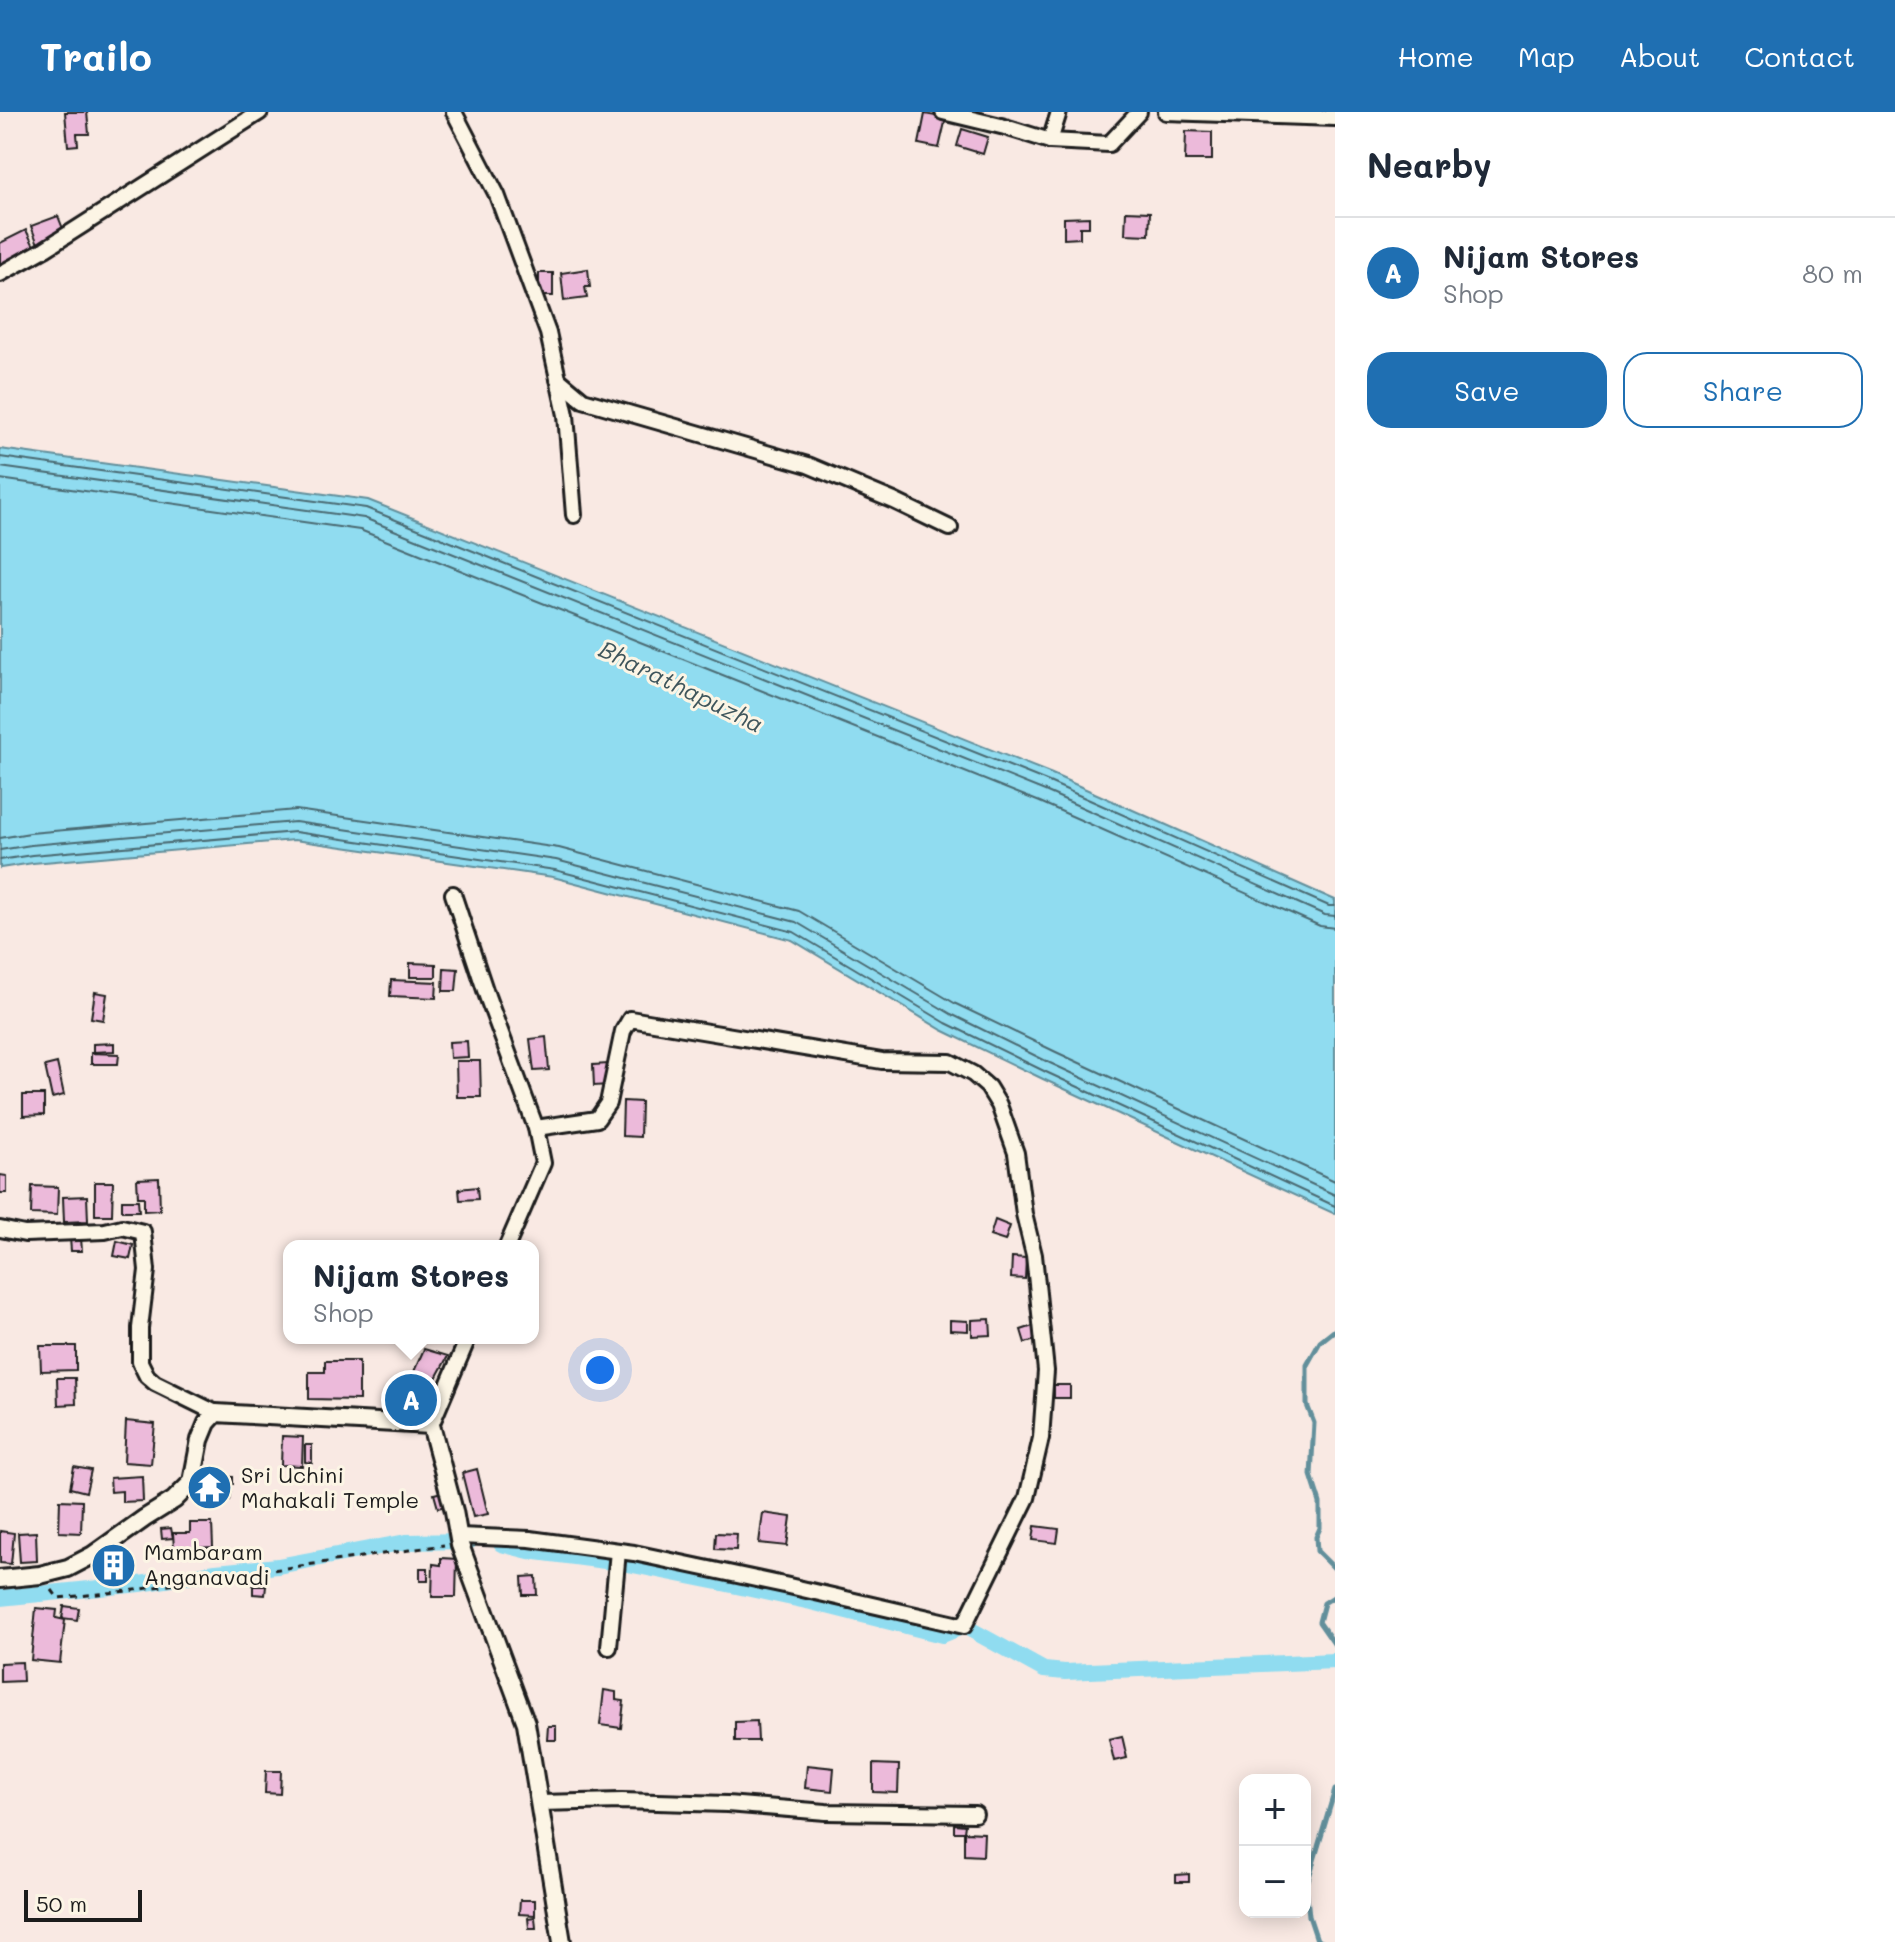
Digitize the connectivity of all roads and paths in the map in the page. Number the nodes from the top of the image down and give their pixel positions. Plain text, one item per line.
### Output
1 (260, 112) edge
2 (454, 112) edge
3 (943, 112) edge
4 (1059, 112) edge
5 (1139, 112) edge
6 (1166, 112) edge
7 (1335, 118) edge
8 (1050, 141) junction
9 (0, 274) edge
10 (558, 379) junction
11 (574, 515) dead end
12 (950, 528) dead end
13 (453, 894) dead end
14 (536, 1128) junction
15 (0, 1229) edge
16 (510, 1240) edge
17 (465, 1344) edge
18 (216, 1413) junction
19 (431, 1425) junction
20 (459, 1541) junction
21 (618, 1551) junction
22 (0, 1579) edge
23 (48, 1584) dead end
24 (609, 1647) dead end
25 (539, 1803) junction
26 (975, 1814) dead end
27 (562, 1942) edge

1 - 9 street
2 - 10 street
3 - 8 street
4 - 8 street
5 - 8 street
6 - 7 street
10 - 11 street
10 - 12 street
13 - 14 street
14 - 16 street
14 - 21 street
15 - 18 street
17 - 19 street
18 - 19 street
18 - 22 street
19 - 20 street
20 - 21 street
20 - 23 path
20 - 25 street
21 - 24 street
25 - 26 street
25 - 27 street

